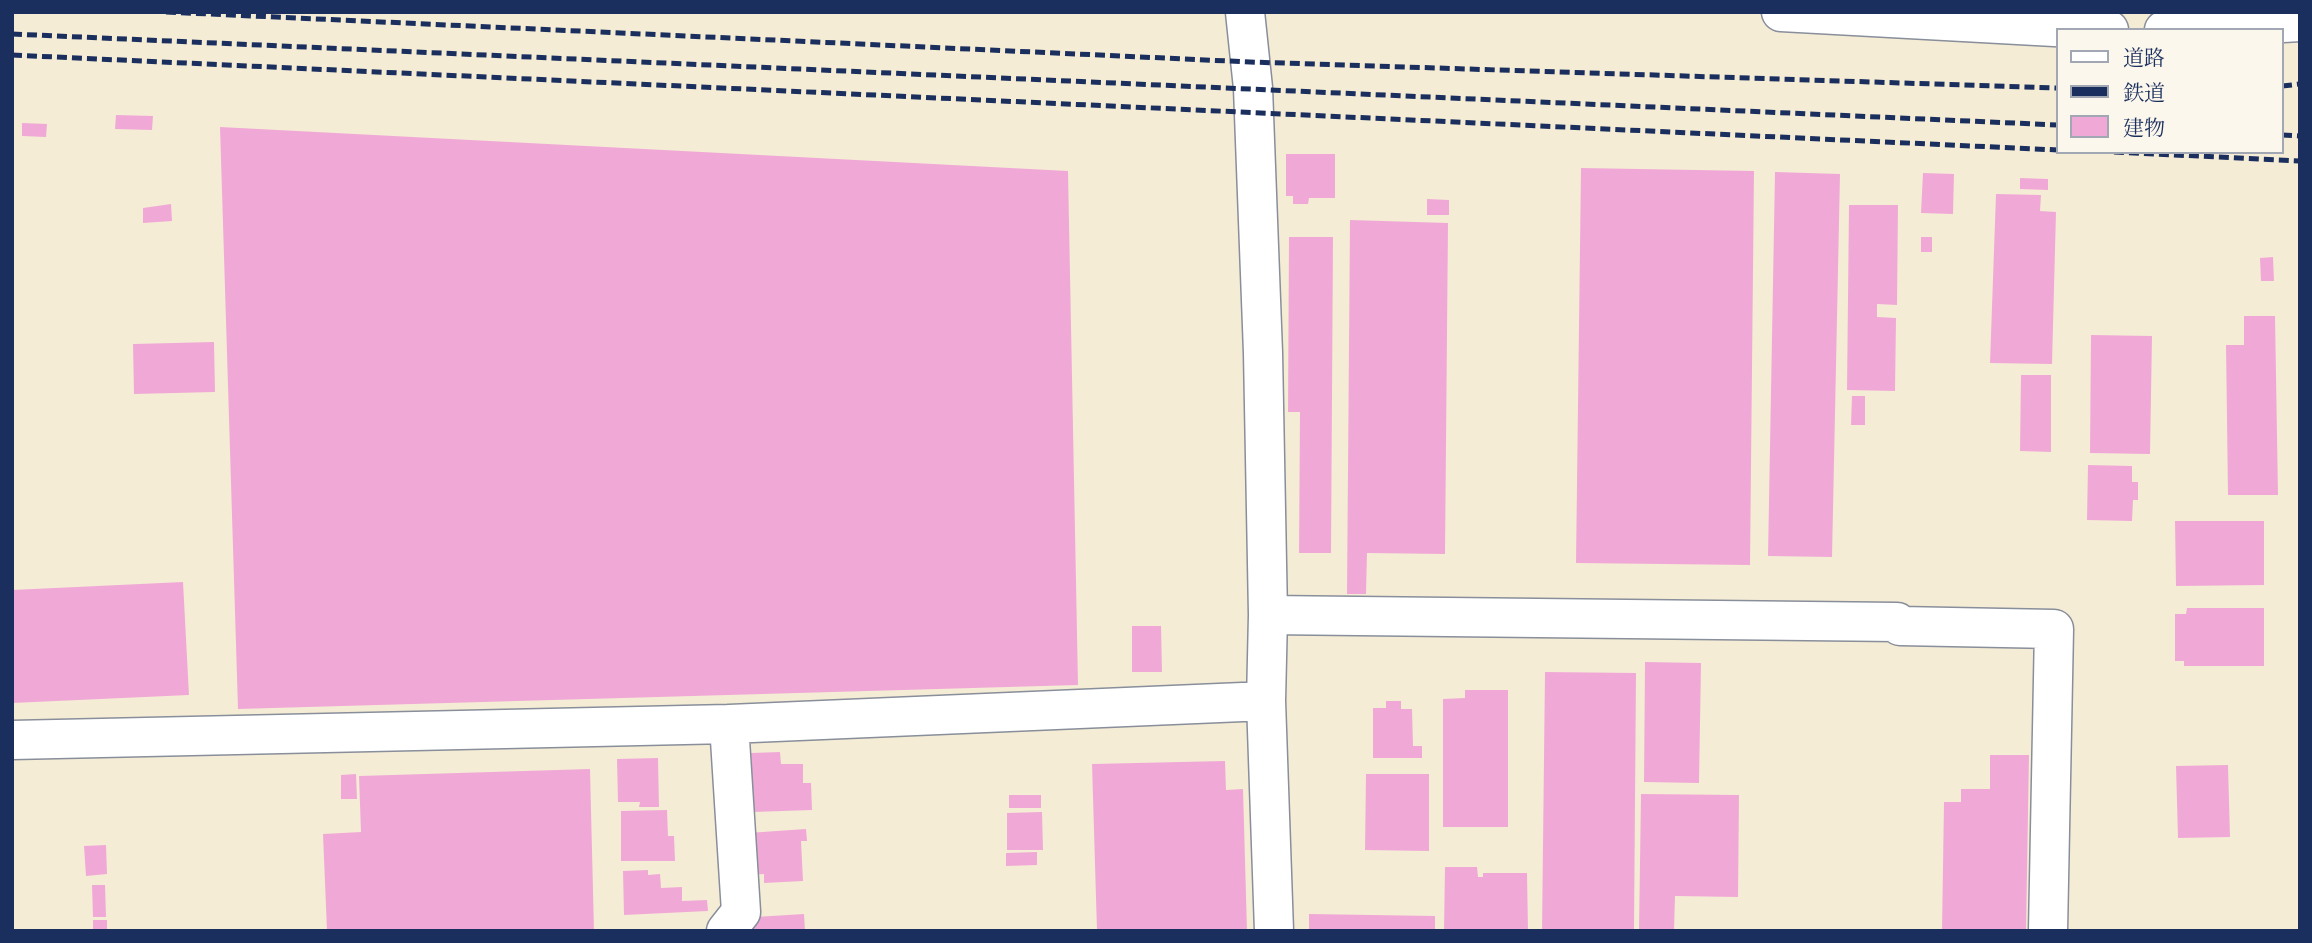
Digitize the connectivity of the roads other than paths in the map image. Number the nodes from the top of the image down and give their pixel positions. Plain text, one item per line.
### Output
1 (1245, 12) edge
2 (1781, 12) edge
3 (2300, 22) edge
4 (2091, 23) edge
5 (2198, 28) edge
6 (1268, 615) junction
7 (1266, 701) junction
8 (729, 724) junction
9 (12, 740) edge
10 (726, 931) edge
11 (1274, 931) edge
12 (2048, 931) edge

1 - 6 street
2 - 4 street
3 - 5 street
6 - 7 street
6 - 12 street
7 - 8 street
7 - 11 street
8 - 9 street
8 - 10 street

